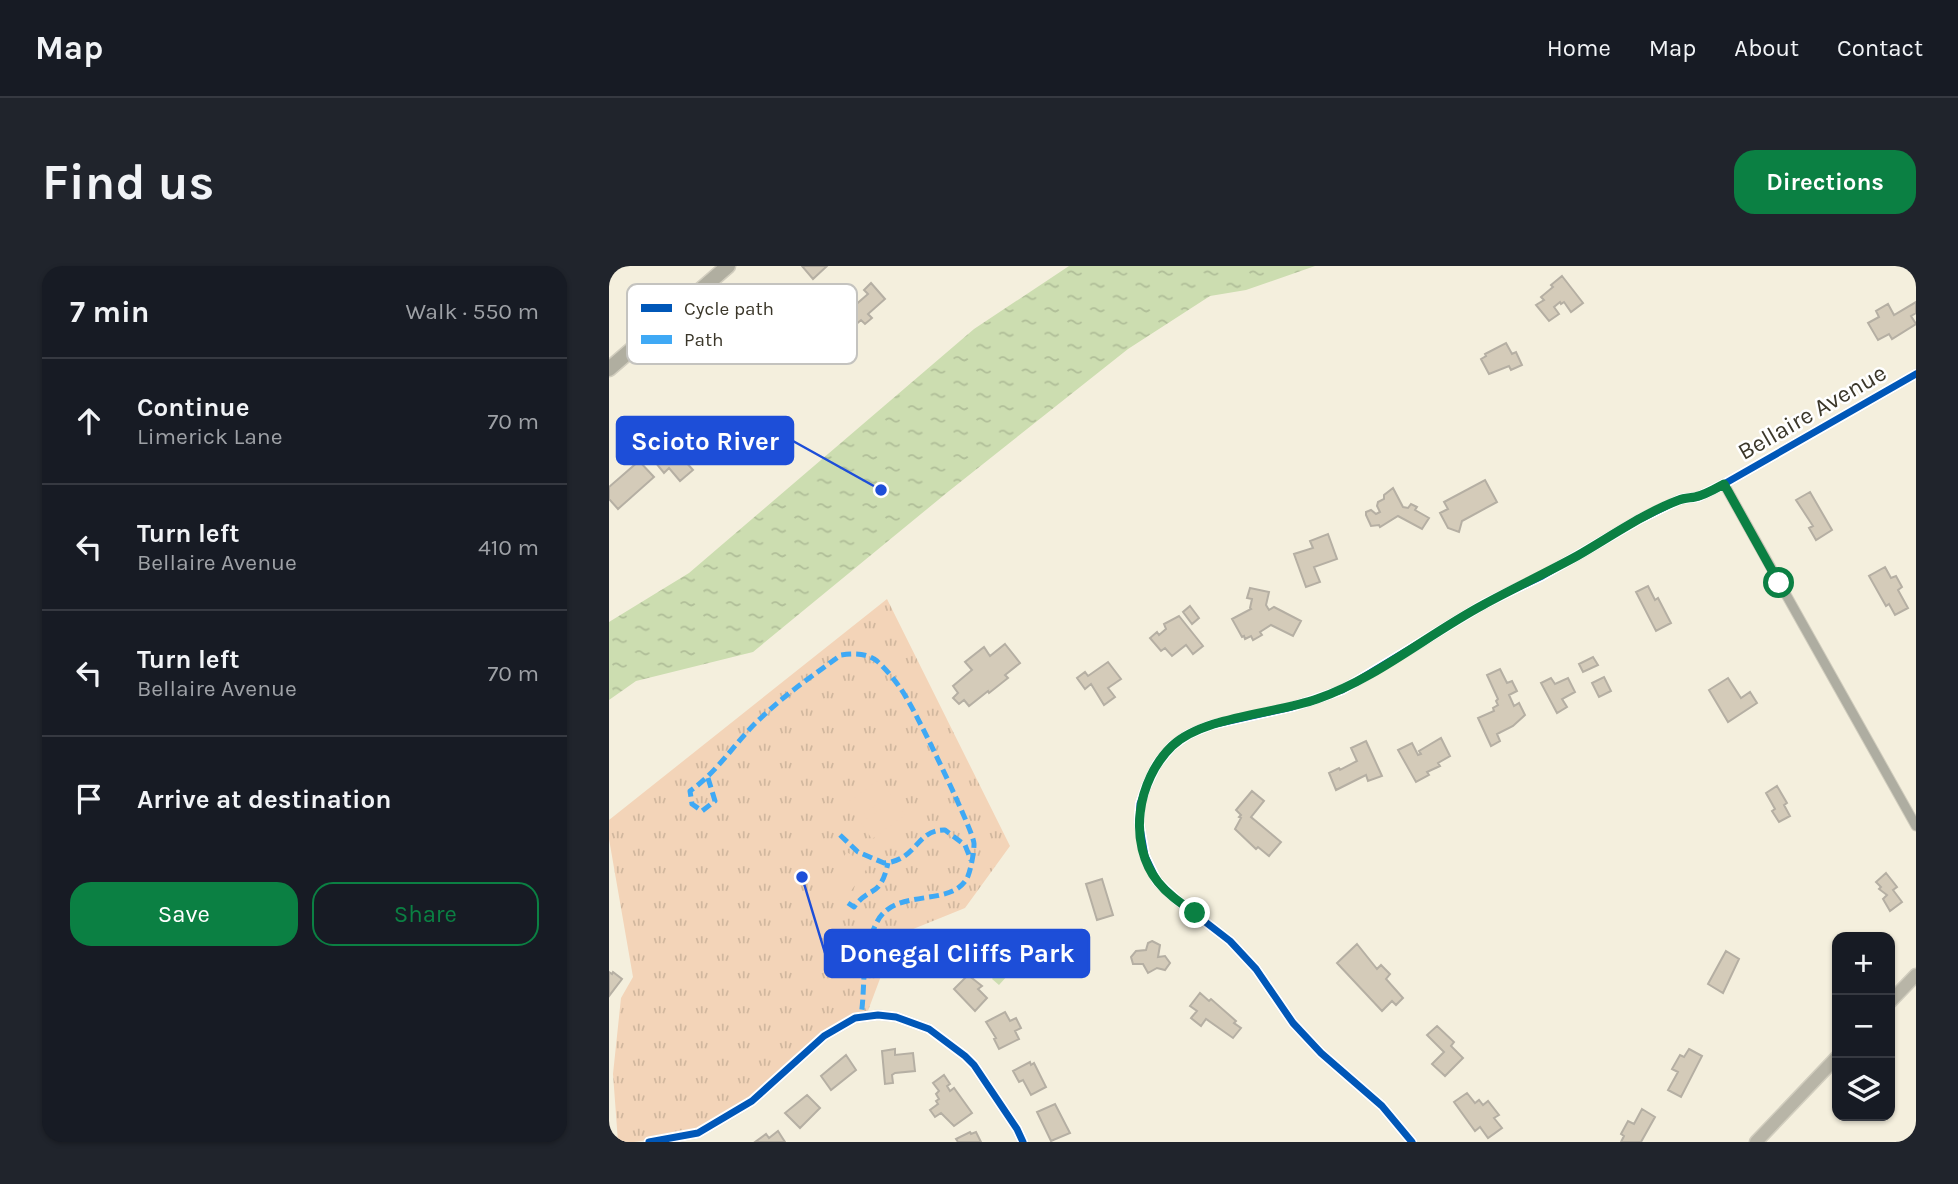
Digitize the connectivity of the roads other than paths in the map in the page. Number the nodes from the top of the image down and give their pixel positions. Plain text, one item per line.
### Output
1 (728, 266) edge
2 (707, 284) edge
3 (627, 353) edge
4 (609, 369) edge
5 (1916, 374) edge
6 (1724, 484) junction
7 (1916, 826) edge
8 (1916, 975) edge
9 (1895, 997) edge
10 (1836, 1058) edge
11 (649, 1142) edge
12 (1023, 1142) edge
13 (1412, 1142) edge
14 (1756, 1142) edge

1 - 2 main road
3 - 4 main road
5 - 6 street, Bellaire Avenue
6 - 7 street
6 - 13 street, Bellaire Avenue
8 - 9 main road
10 - 14 main road
11 - 12 street

